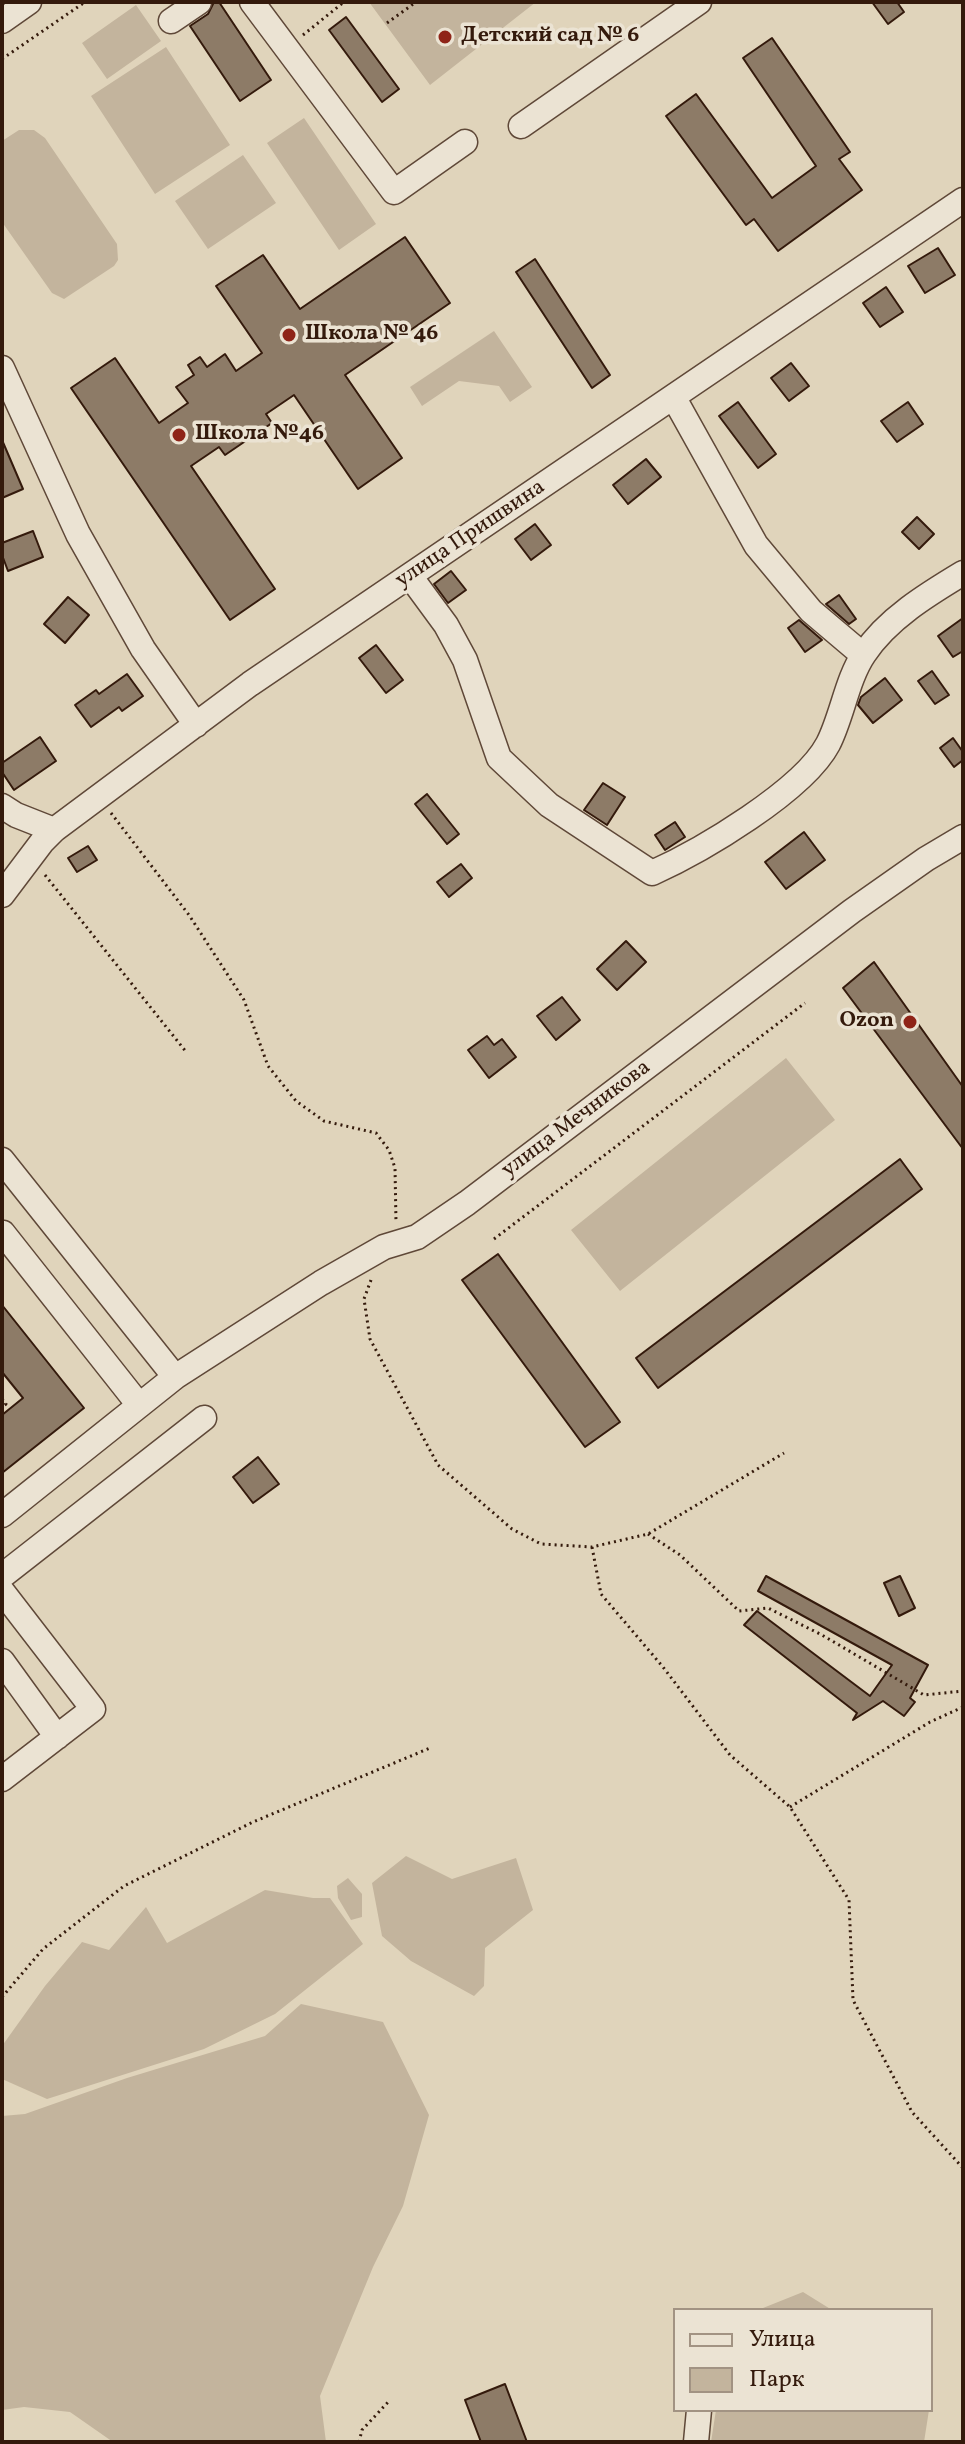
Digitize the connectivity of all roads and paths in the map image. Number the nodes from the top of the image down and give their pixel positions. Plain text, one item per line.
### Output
1 (29, 2) edge
2 (85, 2) edge
3 (199, 2) edge
4 (252, 2) edge
5 (344, 2) edge
6 (416, 2) edge
7 (699, 2) edge
8 (2, 21) edge
9 (171, 21) dead end
10 (387, 23) dead end
11 (287, 49) junction
12 (2, 59) edge
13 (521, 126) dead end
14 (465, 142) dead end
15 (963, 200) edge
16 (2, 368) edge
17 (674, 398) junction
18 (963, 573) edge
19 (410, 576) junction
20 (863, 655) junction
21 (196, 725) junction
22 (99, 797) junction
23 (2, 806) edge
24 (54, 830) junction
25 (963, 837) edge
26 (30, 857) junction
27 (2, 895) edge
28 (805, 1003) dead end
29 (187, 1053) dead end
30 (2, 1160) edge
31 (3, 1233) edge
32 (417, 1237) junction
33 (494, 1239) dead end
34 (373, 1274) dead end
35 (175, 1377) junction
36 (2, 1399) edge
37 (139, 1405) junction
38 (2, 1407) edge
39 (204, 1418) dead end
40 (784, 1453) dead end
41 (2, 1515) edge
42 (648, 1534) junction
43 (592, 1547) junction
44 (2, 1576) edge
45 (2, 1591) edge
46 (2, 1661) edge
47 (963, 1691) edge
48 (963, 1707) edge
49 (57, 1737) junction
50 (430, 1748) dead end
51 (2, 1779) edge
52 (790, 1807) junction
53 (2, 1997) edge
54 (963, 2168) edge
55 (390, 2400) dead end
56 (699, 2412) edge
57 (359, 2442) edge
58 (696, 2442) edge

1 - 8 street
2 - 12 path
3 - 9 street
4 - 11 street
5 - 11 path
6 - 10 path
7 - 13 street
11 - 14 street
15 - 17 street, улица Пришвина
16 - 21 street
17 - 19 street, улица Пришвина
17 - 20 street
18 - 20 street
19 - 20 street
19 - 21 street, улица Пришвина
21 - 22 street, улица Пришвина
22 - 24 street, улица Пришвина
22 - 32 path
23 - 24 street
24 - 26 street, улица Пришвина
25 - 32 street, улица Мечникова
26 - 27 street, улица Пришвина
26 - 29 path
28 - 33 path
30 - 35 street
31 - 37 street
32 - 35 street, улица Мечникова
34 - 43 path
35 - 37 street, улица Мечникова
36 - 38 path
37 - 41 street, улица Мечникова
39 - 44 street
40 - 42 path
42 - 43 path
42 - 47 path
43 - 52 path
45 - 49 street
46 - 49 street
48 - 52 path
49 - 51 street
50 - 53 path
52 - 54 path
55 - 57 path
56 - 58 street

